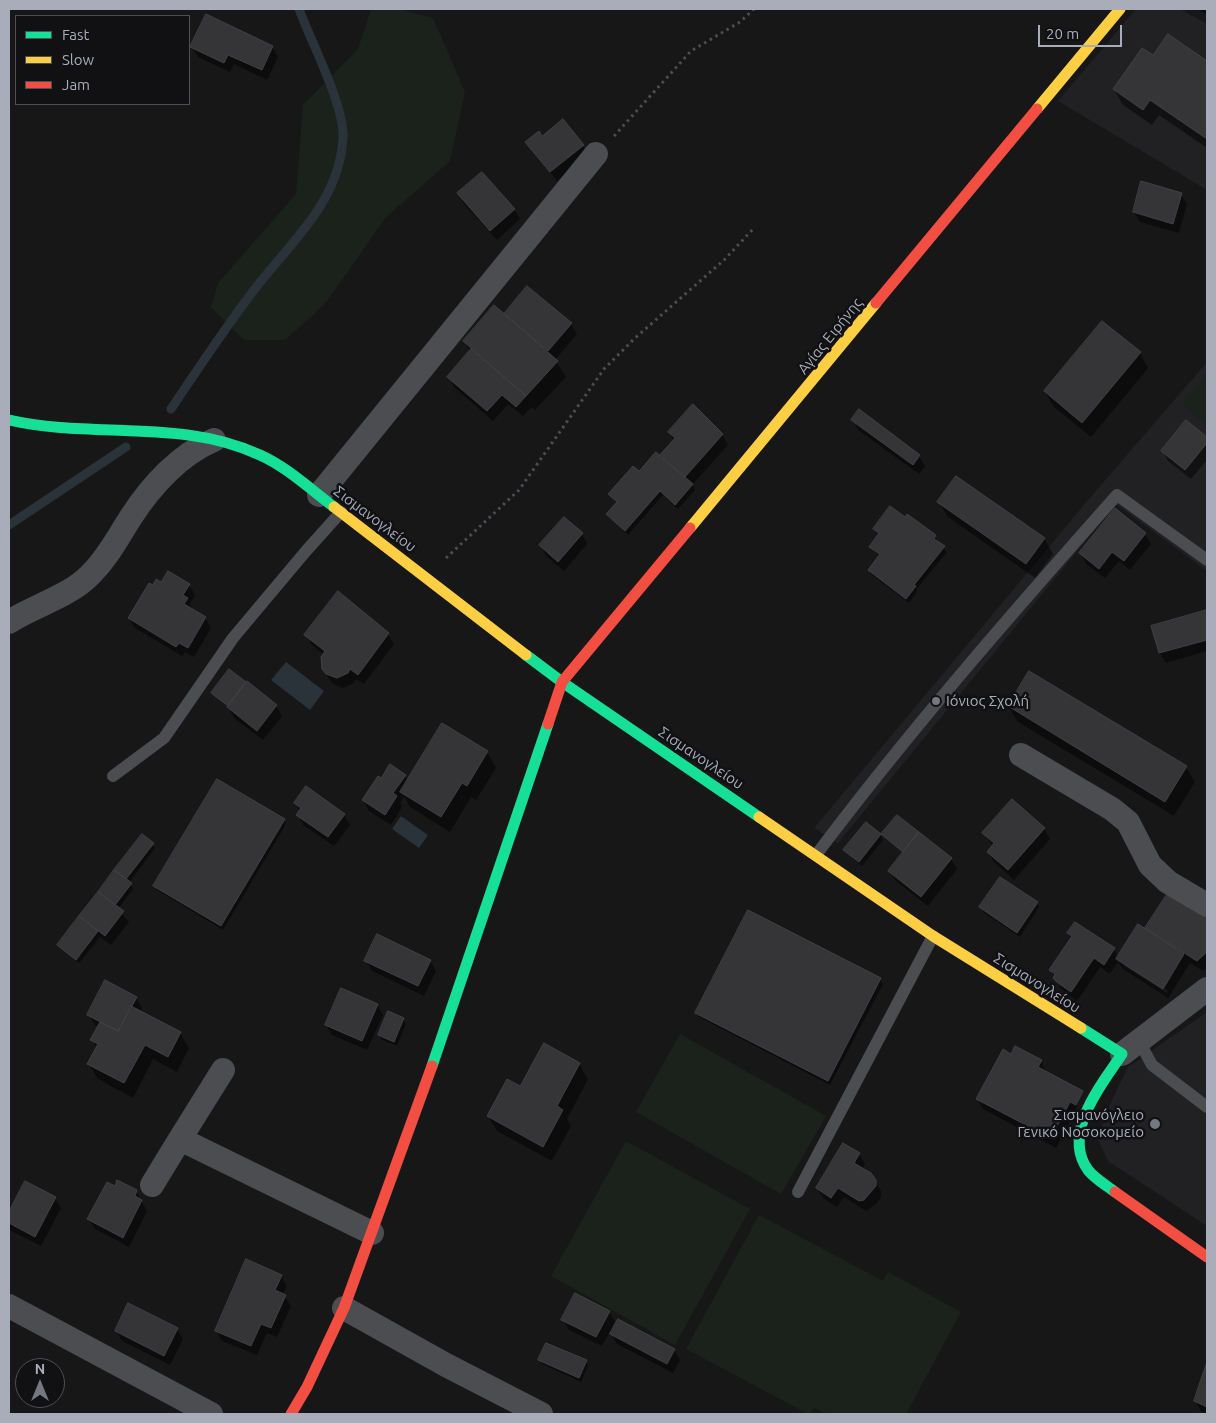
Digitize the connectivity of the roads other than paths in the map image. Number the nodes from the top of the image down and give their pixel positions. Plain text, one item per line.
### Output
1 (1120, 9) edge
2 (596, 154) road end
3 (9, 420) edge
4 (214, 440) junction
5 (319, 495) junction
6 (341, 512) junction
7 (1207, 560) edge
8 (9, 622) edge
9 (562, 682) junction
10 (1020, 755) dead end
11 (113, 776) dead end
12 (816, 855) junction
13 (1207, 905) edge
14 (933, 936) junction
15 (1207, 988) edge
16 (1130, 1047) junction
17 (223, 1070) dead end
18 (1207, 1107) edge
19 (180, 1139) junction
20 (152, 1185) dead end
21 (798, 1192) dead end
22 (372, 1233) junction
23 (1207, 1257) edge
24 (9, 1306) edge
25 (344, 1308) junction
26 (211, 1414) edge
27 (291, 1414) edge
28 (541, 1414) edge

1 - 9 street, Αγίας Ειρήνης
2 - 5 street
3 - 4 street, Σισμανογλείου
4 - 5 street, Σισμανογλείου
4 - 8 street
5 - 6 street, Σισμανογλείου
6 - 9 street, Σισμανογλείου
6 - 11 lane
7 - 12 lane
9 - 12 street, Σισμανογλείου
9 - 22 street
10 - 13 street
12 - 14 street, Σισμανογλείου
14 - 16 street, Σισμανογλείου
14 - 21 lane
15 - 16 street
16 - 18 lane
16 - 23 street
17 - 19 street
19 - 20 street
19 - 22 street
22 - 25 street
24 - 26 street
25 - 27 street
25 - 28 street

